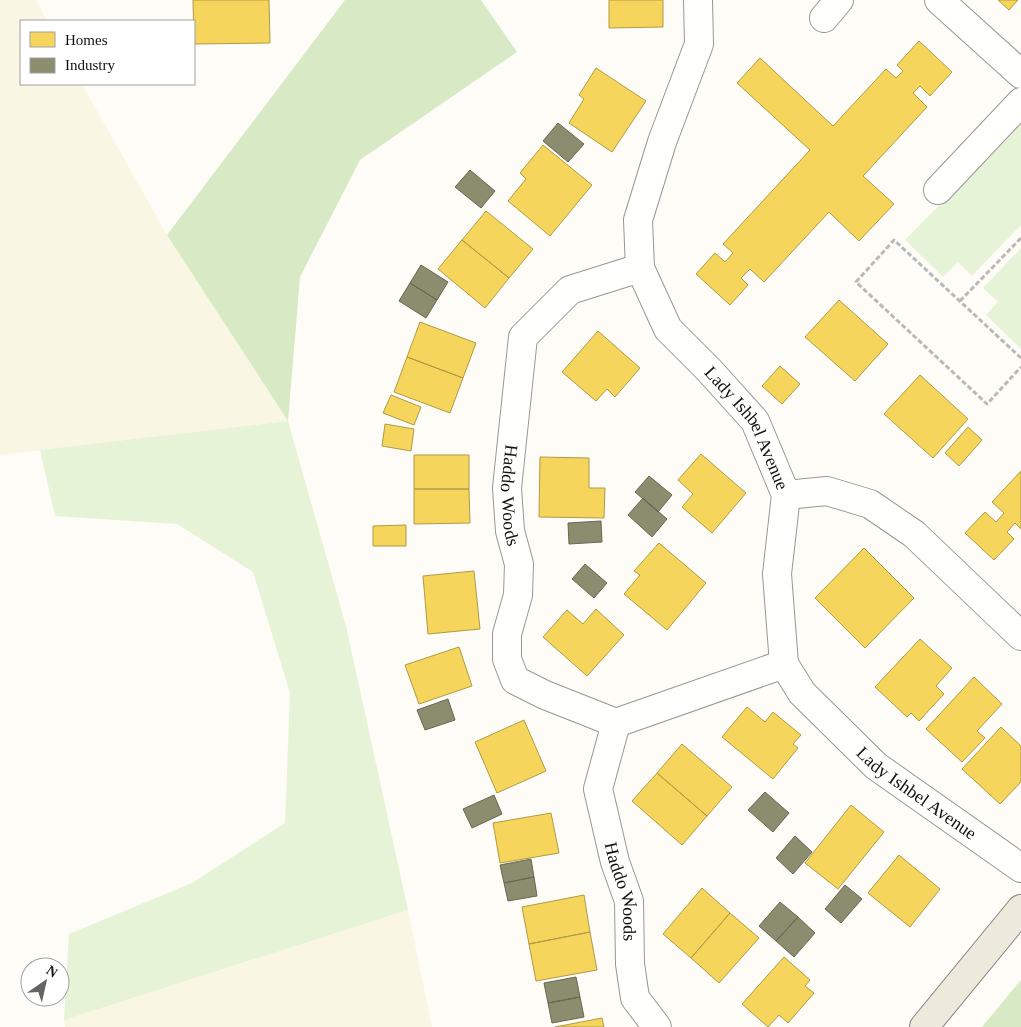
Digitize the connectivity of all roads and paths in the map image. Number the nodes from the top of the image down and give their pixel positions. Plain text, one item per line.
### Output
1 (698, 0) edge
2 (939, 0) edge
3 (1021, 74) edge
4 (1021, 102) edge
5 (938, 190) dead end
6 (1021, 238) edge
7 (640, 268) junction
8 (960, 301) junction
9 (1021, 358) edge
10 (1021, 367) edge
11 (786, 495) junction
12 (1021, 636) edge
13 (784, 664) junction
14 (616, 723) junction
15 (1021, 868) edge
16 (1021, 908) edge
17 (657, 1027) edge
18 (924, 1027) edge

1 - 7 street, Lady Ishbel Avenue
2 - 3 street
4 - 5 street
6 - 8 path
7 - 11 street, Lady Ishbel Avenue
7 - 14 street, Haddo Woods
8 - 9 path
8 - 10 path
11 - 12 street
11 - 13 street, Lady Ishbel Avenue
13 - 14 street
13 - 15 street, Lady Ishbel Avenue
14 - 17 street, Haddo Woods
16 - 18 main road

